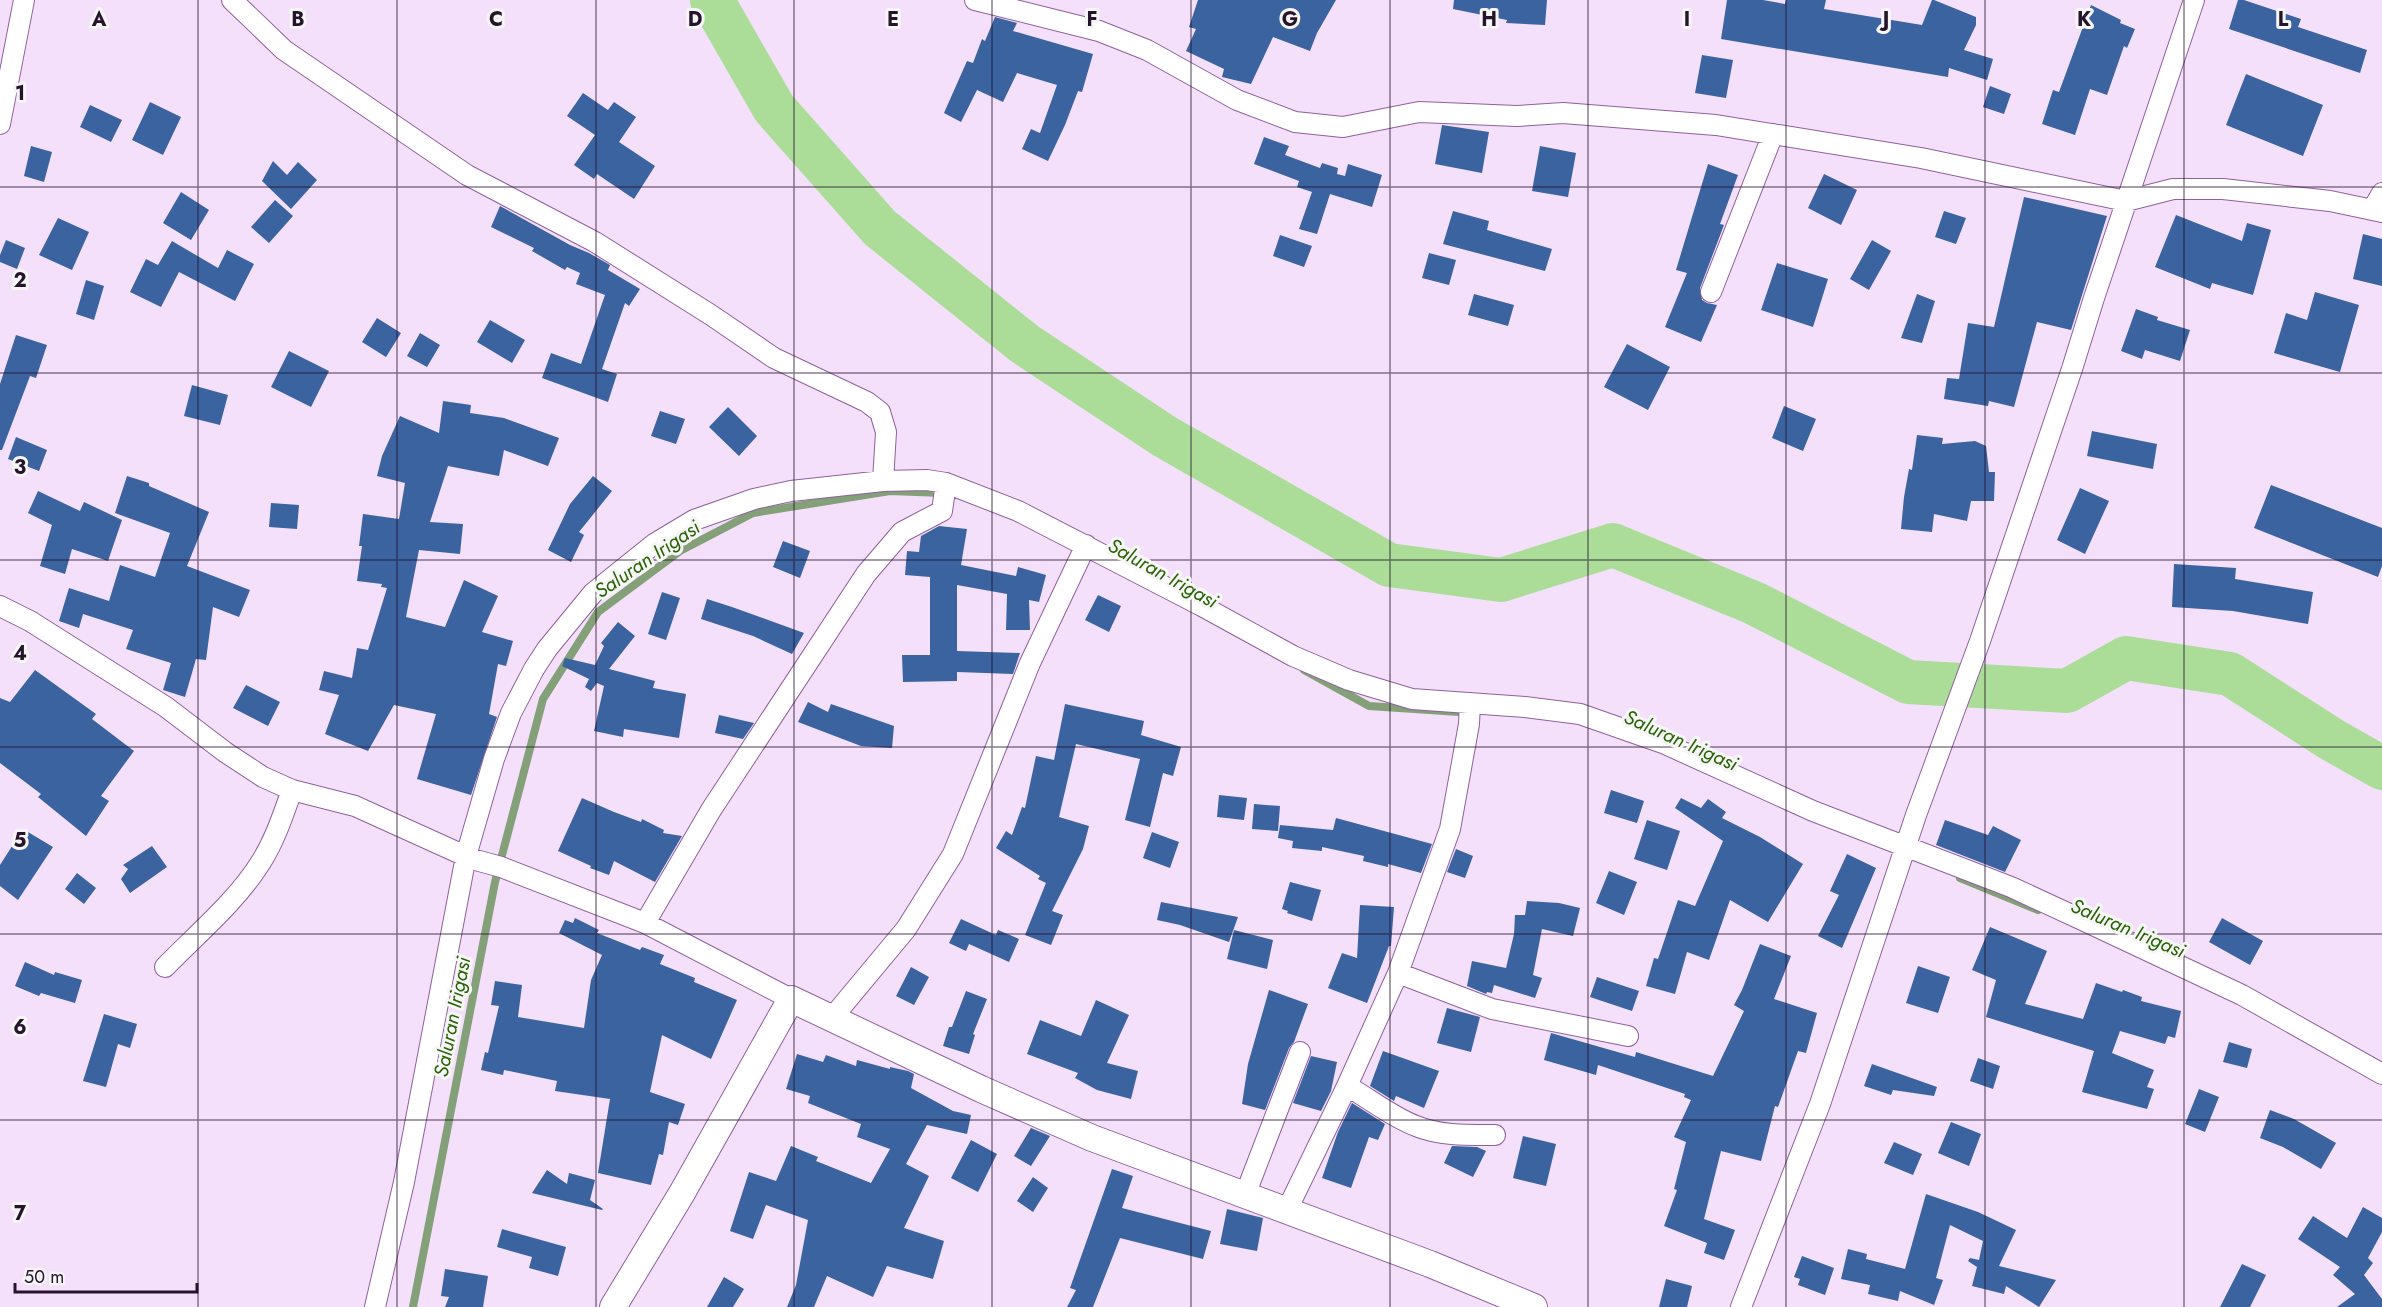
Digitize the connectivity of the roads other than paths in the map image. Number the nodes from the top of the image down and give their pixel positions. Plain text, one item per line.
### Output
1 (24, 0) edge
2 (232, 0) edge
3 (975, 0) edge
4 (2194, 0) edge
5 (0, 124) edge
6 (1773, 134) junction
7 (2126, 201) junction
8 (2379, 205) edge
9 (1711, 292) dead end
10 (883, 481) junction
11 (946, 487) junction
12 (1085, 547) junction
13 (0, 606) edge
14 (1470, 712) junction
15 (292, 790) junction
16 (1905, 849) junction
17 (469, 857) junction
18 (645, 923) junction
19 (165, 967) dead end
20 (1398, 973) junction
21 (791, 999) junction
22 (832, 1018) junction
23 (1628, 1036) dead end
24 (1300, 1052) dead end
25 (2382, 1074) edge
26 (1347, 1086) junction
27 (1495, 1135) dead end
28 (1245, 1195) junction
29 (1287, 1210) junction
30 (1517, 1304) edge
31 (375, 1307) edge
32 (613, 1307) edge
33 (1741, 1307) edge

1 - 5 street
2 - 10 street
3 - 6 street
4 - 7 street
6 - 7 street
6 - 9 street
7 - 8 street
7 - 16 street
10 - 11 street
10 - 17 street
11 - 12 street
11 - 18 street
12 - 14 street
12 - 22 street
13 - 15 street
14 - 16 street
14 - 20 street
15 - 17 street
15 - 19 street
16 - 25 street
16 - 33 street
17 - 18 street
17 - 31 street
18 - 21 street
20 - 23 street
20 - 26 street
21 - 22 street
21 - 32 street
22 - 28 street
24 - 28 street
26 - 27 street
26 - 29 street
28 - 29 street
29 - 30 street

